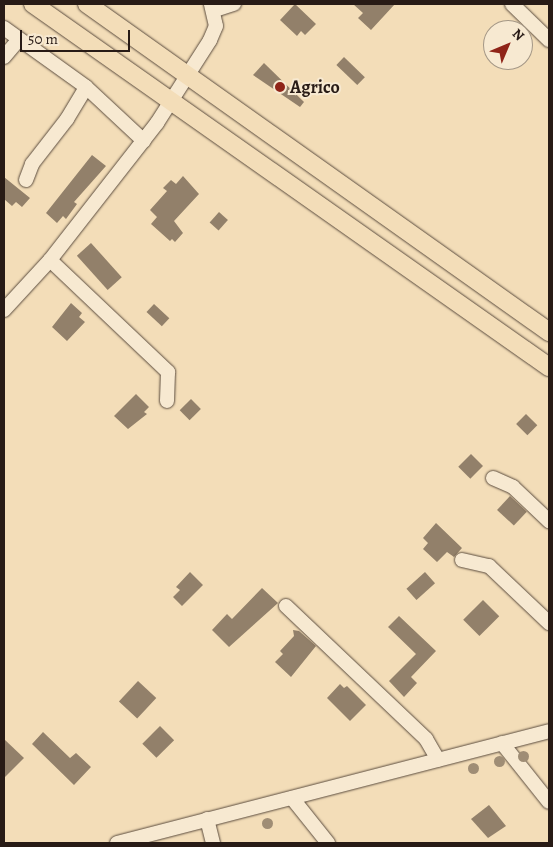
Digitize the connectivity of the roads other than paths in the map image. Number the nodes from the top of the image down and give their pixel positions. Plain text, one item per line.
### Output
1 (33, 4) edge
2 (87, 4) edge
3 (234, 4) edge
4 (512, 4) edge
5 (213, 7) edge
6 (4, 28) edge
7 (19, 39) junction
8 (549, 40) edge
9 (4, 57) edge
10 (188, 77) junction
11 (86, 87) junction
12 (171, 102) junction
13 (144, 141) junction
14 (26, 180) dead end
15 (50, 260) junction
16 (4, 310) edge
17 (549, 332) edge
18 (549, 367) edge
19 (167, 401) dead end
20 (493, 478) dead end
21 (549, 521) edge
22 (462, 560) dead end
23 (286, 606) dead end
24 (549, 623) edge
25 (549, 731) edge
26 (502, 743) junction
27 (438, 760) junction
28 (292, 798) junction
29 (549, 802) edge
30 (207, 819) junction
31 (117, 843) edge
32 (213, 843) edge
33 (328, 843) edge

1 - 12 main road
2 - 10 main road
3 - 5 street
4 - 8 street
5 - 10 street
6 - 7 street
7 - 9 street
7 - 11 street
10 - 12 street
10 - 17 main road
11 - 13 street
11 - 14 street
12 - 13 street
12 - 18 main road
13 - 15 street
15 - 16 street
15 - 19 street
20 - 21 street
22 - 24 street
23 - 27 street
25 - 26 street
26 - 27 street
26 - 29 street
27 - 28 street
28 - 30 street
28 - 33 street
30 - 31 street
30 - 32 street

